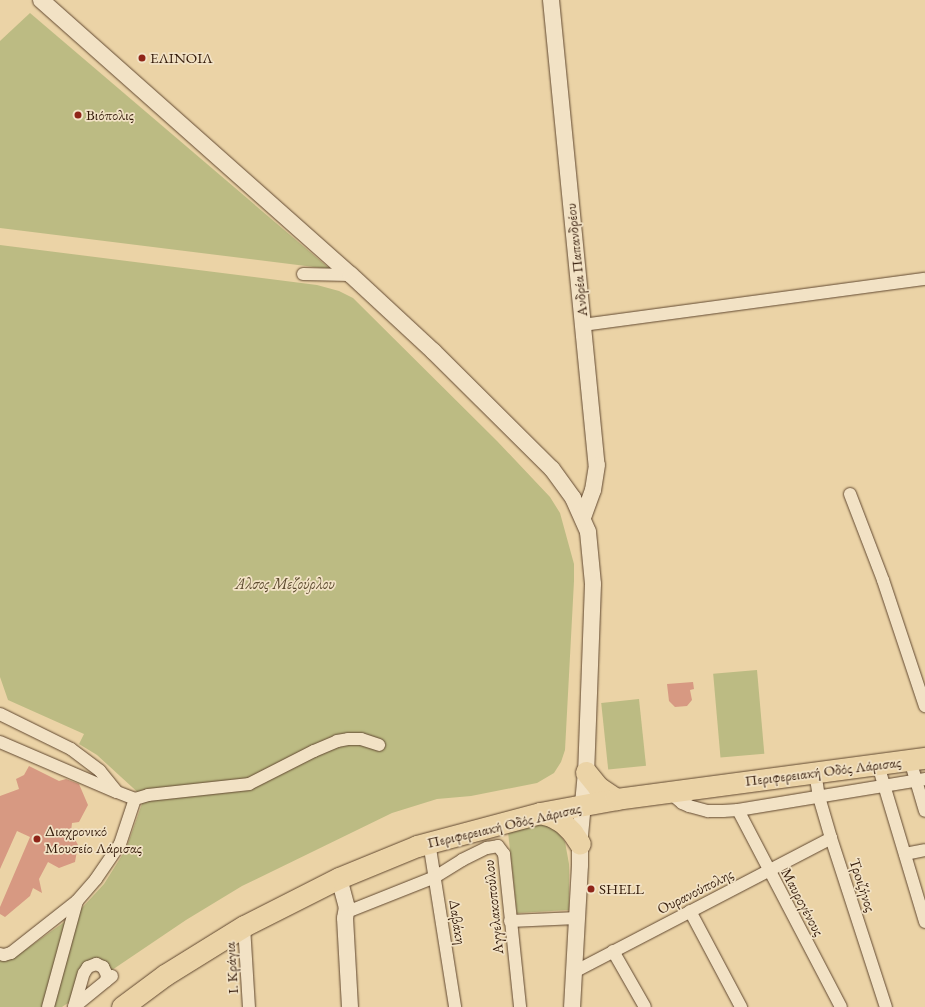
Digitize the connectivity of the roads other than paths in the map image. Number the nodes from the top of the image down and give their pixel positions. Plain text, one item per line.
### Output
1 (41, 0) edge
2 (551, 0) edge
3 (303, 274) dead end
4 (351, 275) junction
5 (925, 279) edge
6 (583, 325) junction
7 (850, 494) dead end
8 (583, 518) junction
9 (925, 706) edge
10 (0, 714) edge
11 (0, 742) edge
12 (379, 745) dead end
13 (917, 759) edge
14 (878, 764) junction
15 (586, 772) junction
16 (815, 772) junction
17 (920, 780) edge
18 (884, 786) junction
19 (118, 792) junction
20 (669, 792) junction
21 (819, 797) junction
22 (135, 799) junction
23 (616, 799) junction
24 (582, 806) junction
25 (738, 810) junction
26 (925, 811) edge
27 (540, 813) junction
28 (831, 838) junction
29 (429, 842) junction
30 (580, 844) junction
31 (925, 850) edge
32 (905, 854) junction
33 (769, 871) junction
34 (435, 877) junction
35 (339, 878) junction
36 (77, 901) junction
37 (350, 908) junction
38 (690, 912) junction
39 (577, 918) junction
40 (510, 921) junction
41 (925, 922) edge
42 (244, 926) junction
43 (613, 951) junction
44 (0, 954) edge
45 (574, 972) junction
46 (883, 1006) edge
47 (48, 1007) edge
48 (74, 1007) edge
49 (122, 1007) edge
50 (249, 1007) edge
51 (350, 1007) edge
52 (359, 1007) edge
53 (455, 1007) edge
54 (520, 1007) edge
55 (572, 1007) edge
56 (645, 1007) edge
57 (741, 1007) edge
58 (841, 1007) edge

1 - 4 street
2 - 6 street, Ανδρέα Παπανδρέου
3 - 4 street
4 - 8 street
5 - 6 street
6 - 8 street, Ανδρέα Παπανδρέου
7 - 9 street
8 - 15 street
10 - 19 street
11 - 19 street
12 - 22 street
13 - 14 highway, Περιφερειακή Οδός Λάρισας
13 - 17 street
14 - 16 highway, Περιφερειακή Οδός Λάρισας
14 - 18 street
15 - 23 highway
15 - 24 street
16 - 20 highway, Περιφερειακή Οδός Λάρισας
16 - 21 street, Τρoιζήνος
17 - 18 street
17 - 26 street
18 - 21 street
18 - 32 street
19 - 22 street
20 - 23 highway, Περιφερειακή Οδός Λάρισας
20 - 25 street
21 - 25 street
21 - 28 street, Τρoιζήνος
22 - 36 street
23 - 24 highway, Περιφερειακή Οδός Λάρισας
24 - 27 highway, Περιφερειακή Οδός Λάρισας
24 - 30 street
25 - 33 street, Μαυρογένους
27 - 29 highway, Περιφερειακή Οδός Λάρισας
27 - 30 highway
28 - 33 street, Ουρανούπολης
28 - 46 street, Τρoιζήνος
29 - 34 street, Δαβάκη
29 - 35 highway, Περιφερειακή Οδός Λάρισας
30 - 39 street
31 - 32 street
32 - 41 street
33 - 38 street, Ουρανούπολης
33 - 58 street, Μαυρογένους
34 - 37 street, Αγγελακοπούλου
34 - 40 street, Αγγελακοπούλου
34 - 53 street, Δαβάκη
35 - 37 street
35 - 42 highway, Περιφερειακή Οδός Λάρισας
36 - 44 street
36 - 47 street
37 - 51 street
37 - 52 street
38 - 43 street, Ουρανούπολης
38 - 57 street
39 - 40 street
39 - 45 street
40 - 54 street, Αγγελακοπούλου
42 - 49 highway, Περιφερειακή Οδός Λάρισας
42 - 50 street, Ι. Κράγια
43 - 45 street, Ουρανούπολης
43 - 56 street
45 - 55 street
48 - 48 street

